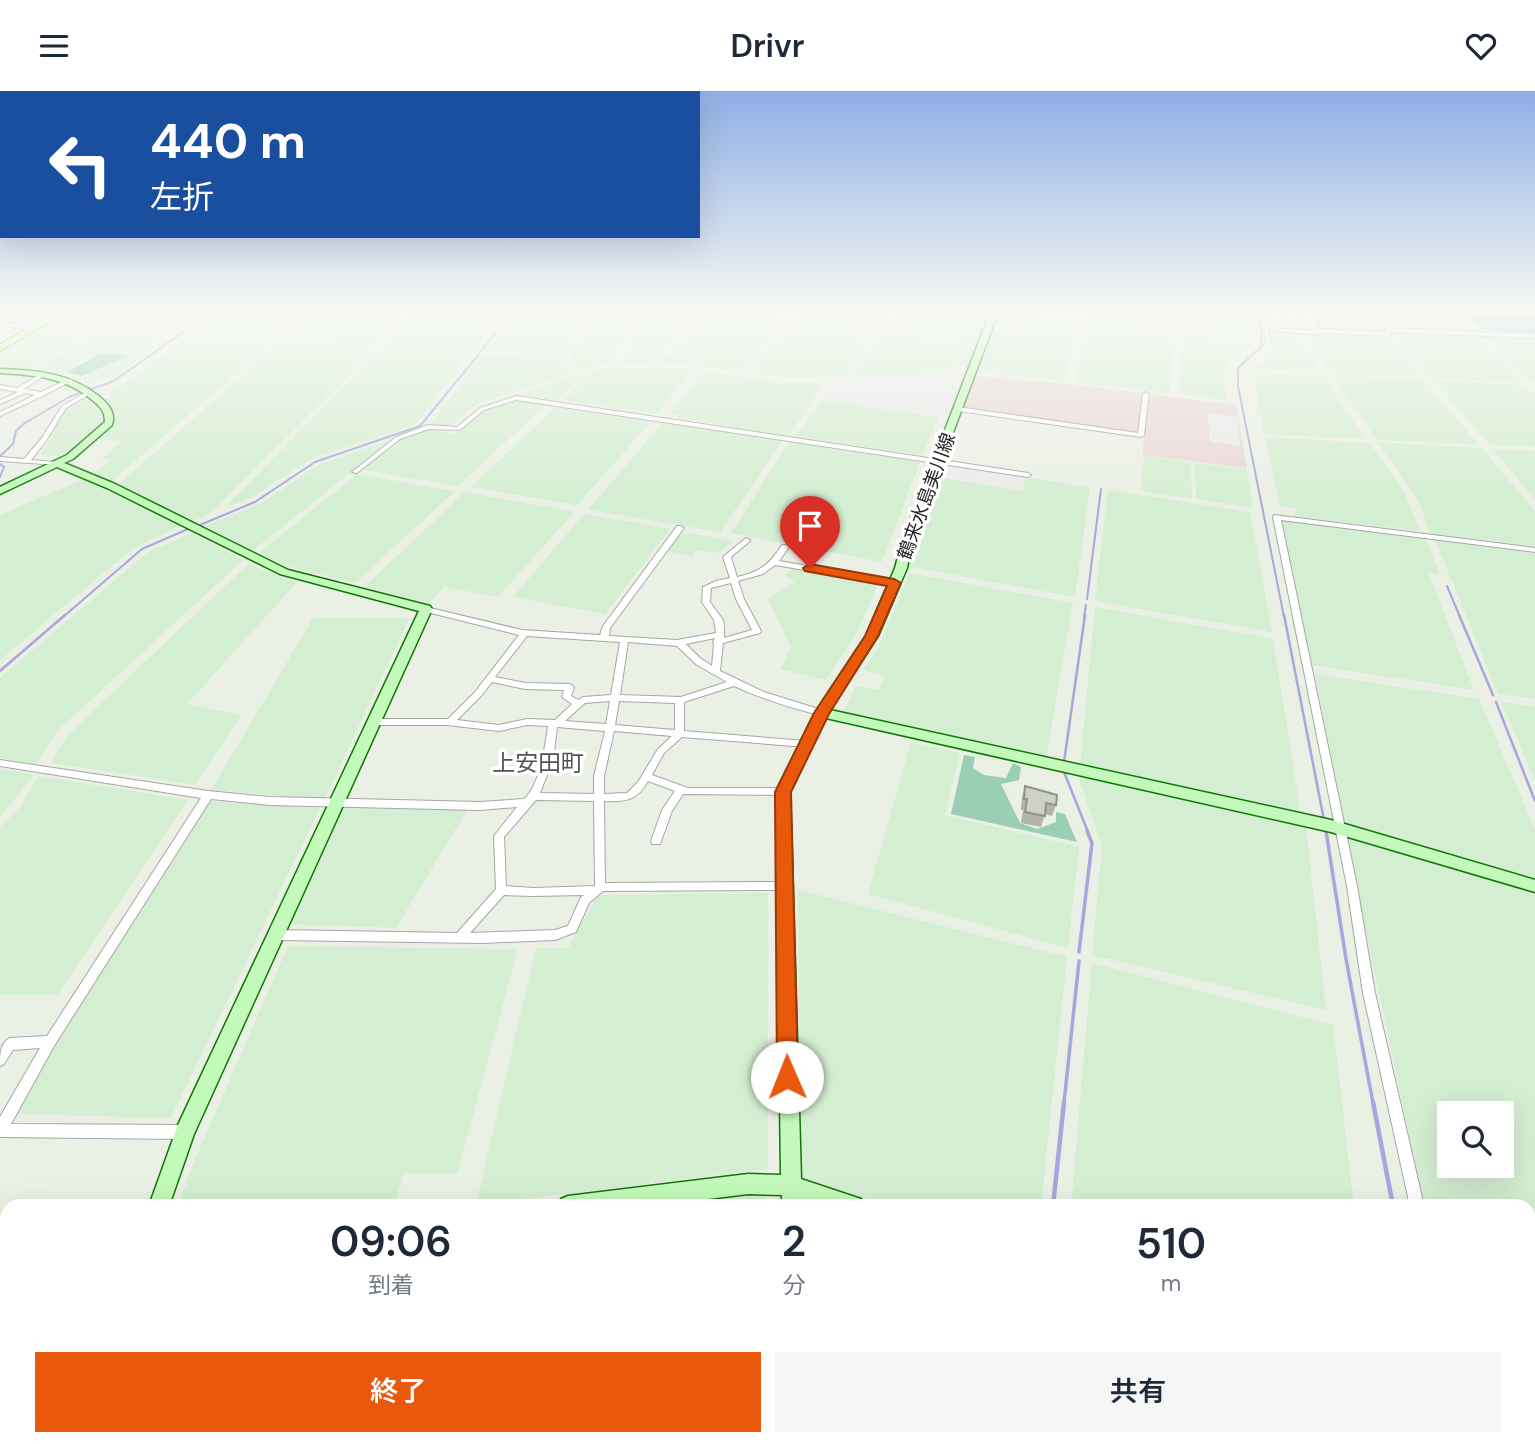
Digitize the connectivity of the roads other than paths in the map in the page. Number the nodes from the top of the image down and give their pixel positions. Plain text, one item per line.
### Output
1 (7, 373) edge
2 (971, 373) edge
3 (43, 374) junction
4 (70, 380) junction
5 (0, 387) edge
6 (21, 390) junction
7 (88, 390) junction
8 (43, 394) junction
9 (1146, 394) dead end
10 (0, 402) edge
11 (958, 408) junction
12 (0, 414) edge
13 (2, 459) edge
14 (26, 461) junction
15 (937, 461) junction
16 (57, 464) junction
17 (355, 472) dead end
18 (1028, 475) dead end
19 (0, 491) edge
20 (680, 529) dead end
21 (746, 540) dead end
22 (785, 547) dead end
23 (1535, 550) edge
24 (775, 563) junction
25 (733, 582) junction
26 (894, 583) junction
27 (426, 609) junction
28 (524, 634) junction
29 (604, 638) junction
30 (718, 639) junction
31 (624, 640) junction
32 (674, 643) junction
33 (716, 672) junction
34 (489, 679) junction
35 (734, 683) junction
36 (615, 699) junction
37 (680, 700) junction
38 (577, 703) junction
39 (822, 713) junction
40 (374, 722) junction
41 (450, 722) junction
42 (555, 724) junction
43 (610, 730) junction
44 (679, 735) junction
45 (806, 744) junction
46 (0, 763) edge
47 (647, 777) junction
48 (681, 790) junction
49 (783, 792) junction
50 (208, 796) junction
51 (600, 796) junction
52 (529, 800) junction
53 (335, 804) junction
54 (1331, 826) junction
55 (656, 841) dead end
56 (1535, 886) edge
57 (783, 887) junction
58 (598, 889) junction
59 (501, 890) junction
60 (277, 936) junction
61 (459, 938) junction
62 (50, 1042) junction
63 (0, 1060) edge
64 (0, 1130) edge
65 (186, 1132) junction
66 (791, 1195) edge
67 (162, 1199) edge
68 (625, 1199) edge
69 (814, 1199) edge
70 (1415, 1199) edge

1 - 3 street
2 - 11 street, 鶴来水島美川線
3 - 4 street
3 - 6 street
4 - 7 street
4 - 8 street
5 - 6 street
6 - 8 street
6 - 10 street
7 - 14 street
7 - 16 street
8 - 12 street
9 - 11 street
11 - 15 street, 鶴来水島美川線
13 - 14 street
14 - 16 street
15 - 17 street
15 - 18 street
15 - 26 street, 鶴来水島美川線
16 - 19 street
16 - 27 street
20 - 29 street
21 - 25 street
22 - 24 street
23 - 54 street
24 - 25 street
24 - 26 street
25 - 30 street
25 - 30 street
26 - 39 street, 鶴来水島美川線
27 - 28 street
27 - 40 street
28 - 29 street
28 - 34 street
29 - 31 street
30 - 32 street
30 - 33 street
31 - 32 street
31 - 36 street
32 - 33 street
33 - 35 street
34 - 38 street
34 - 41 street
35 - 37 street
35 - 39 street
36 - 37 street
36 - 38 street
36 - 43 street
37 - 44 street
38 - 42 street
39 - 45 street, 鶴来水島美川線
39 - 54 street
40 - 41 street
40 - 53 street
41 - 42 street
42 - 43 street
42 - 52 street
43 - 44 street
43 - 51 street
44 - 45 street
44 - 47 street
45 - 49 street, 鶴来水島美川線
46 - 50 street
47 - 48 street
47 - 51 street
48 - 49 street
48 - 55 street
49 - 57 street, 鶴来水島美川線
50 - 53 street
50 - 62 street
51 - 52 street
51 - 58 street
52 - 53 street
52 - 59 street
53 - 60 street
54 - 56 street
54 - 70 street
57 - 58 street
57 - 66 street, 鶴来水島美川線
58 - 59 street
58 - 61 street
59 - 61 street
60 - 61 street
60 - 65 street
62 - 63 street
62 - 64 street
64 - 65 street
65 - 67 street
66 - 68 street
66 - 69 street

